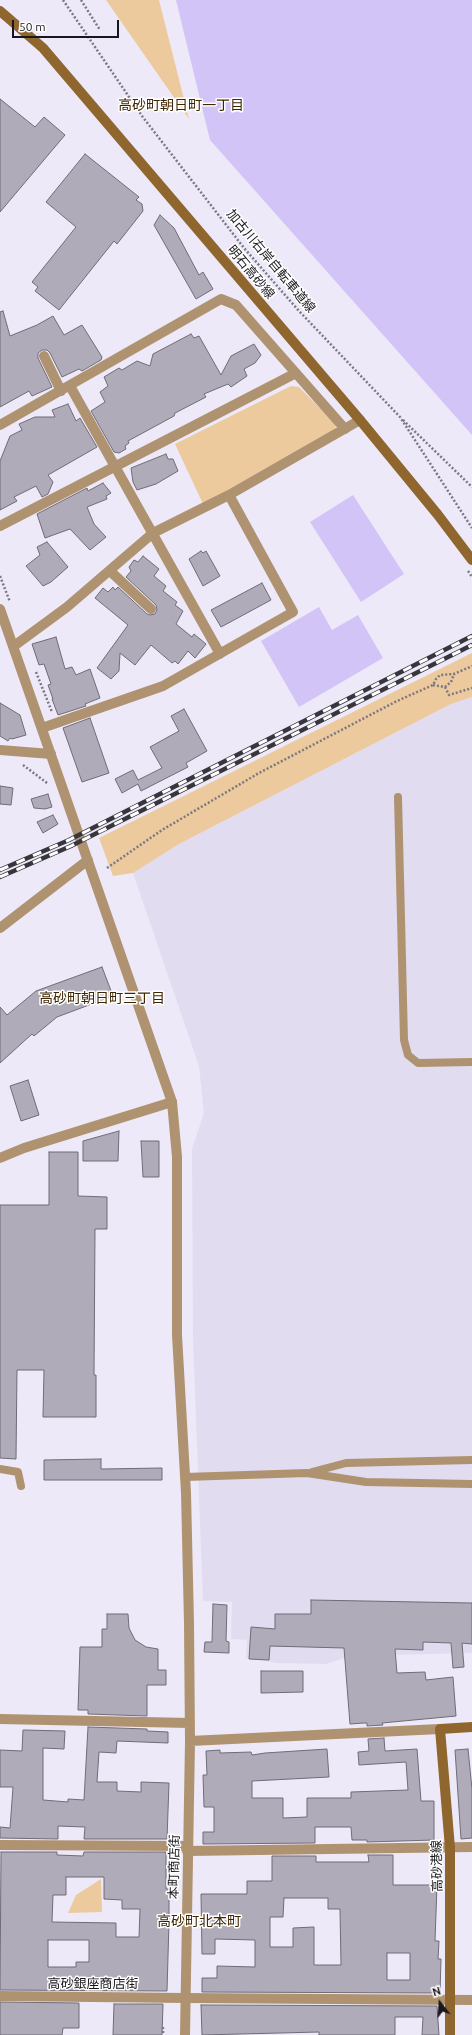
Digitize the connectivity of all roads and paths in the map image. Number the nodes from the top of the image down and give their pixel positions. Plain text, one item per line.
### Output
1 (63, 0) edge
2 (81, 0) edge
3 (2, 11) edge
4 (100, 30) dead end
5 (44, 356) dead end
6 (296, 373) junction
7 (70, 386) junction
8 (60, 391) junction
9 (400, 417) junction
10 (360, 420) junction
11 (0, 425) edge
12 (346, 429) junction
13 (115, 468) junction
14 (472, 487) edge
15 (229, 495) junction
16 (0, 526) edge
17 (472, 528) edge
18 (153, 533) junction
19 (472, 560) edge
20 (110, 571) junction
21 (0, 609) edge
22 (151, 609) dead end
23 (14, 646) junction
24 (220, 654) junction
25 (472, 666) edge
26 (454, 674) junction
27 (432, 685) junction
28 (445, 687) junction
29 (472, 688) edge
30 (42, 728) junction
31 (0, 750) edge
32 (51, 754) junction
33 (22, 764) dead end
34 (49, 785) dead end
35 (398, 797) dead end
36 (88, 860) junction
37 (107, 868) dead end
38 (0, 928) edge
39 (472, 1062) edge
40 (172, 1102) junction
41 (0, 1158) edge
42 (472, 1460) edge
43 (0, 1470) edge
44 (307, 1473) junction
45 (184, 1477) junction
46 (472, 1484) edge
47 (21, 1486) dead end
48 (0, 1719) edge
49 (190, 1723) junction
50 (472, 1727) edge
51 (440, 1729) junction
52 (190, 1741) junction
53 (0, 1845) edge
54 (472, 1847) edge
55 (450, 1848) junction
56 (188, 1849) junction
57 (0, 1996) edge
58 (186, 1998) junction
59 (451, 2000) junction
60 (472, 2000) edge
61 (167, 2028) dead end
62 (163, 2035) edge
63 (185, 2035) edge
64 (450, 2035) edge

1 - 9 path, 加古川右岸自転車道線
2 - 4 path
3 - 10 main road, 明石高砂線
5 - 8 street
6 - 7 street
6 - 12 street
6 - 13 street
7 - 8 street
7 - 13 street
8 - 11 street
9 - 14 path
9 - 17 path, 加古川右岸自転車道線
10 - 12 street
10 - 19 main road, 明石高砂線
12 - 15 street
13 - 16 street
13 - 18 street
15 - 18 street
15 - 24 street
18 - 20 street
18 - 24 street
20 - 22 street
20 - 23 street
21 - 23 street, 本町商店街
23 - 30 street, 本町商店街
24 - 30 street
25 - 26 path
26 - 27 path
26 - 28 path
27 - 28 path
27 - 37 path
28 - 29 path
30 - 32 street, 本町商店街
31 - 32 street
32 - 36 street, 本町商店街
33 - 34 path
35 - 39 lane
36 - 38 street
36 - 40 street, 本町商店街
40 - 41 street
40 - 45 street, 本町商店街
42 - 44 lane
43 - 47 lane
44 - 45 lane
44 - 46 lane
45 - 49 street, 本町商店街
48 - 49 street
49 - 52 street, 本町商店街
50 - 51 main road
51 - 52 street
51 - 55 main road, 高砂港線
52 - 56 street, 本町商店街
53 - 56 street
54 - 55 street
55 - 56 street
55 - 59 main road, 高砂港線
56 - 58 street, 本町商店街
57 - 58 street, 高砂銀座商店街
58 - 59 street, 高砂銀座商店街
58 - 63 street, 本町商店街
59 - 60 street, 高砂銀座商店街
59 - 64 main road, 高砂港線
61 - 62 path

